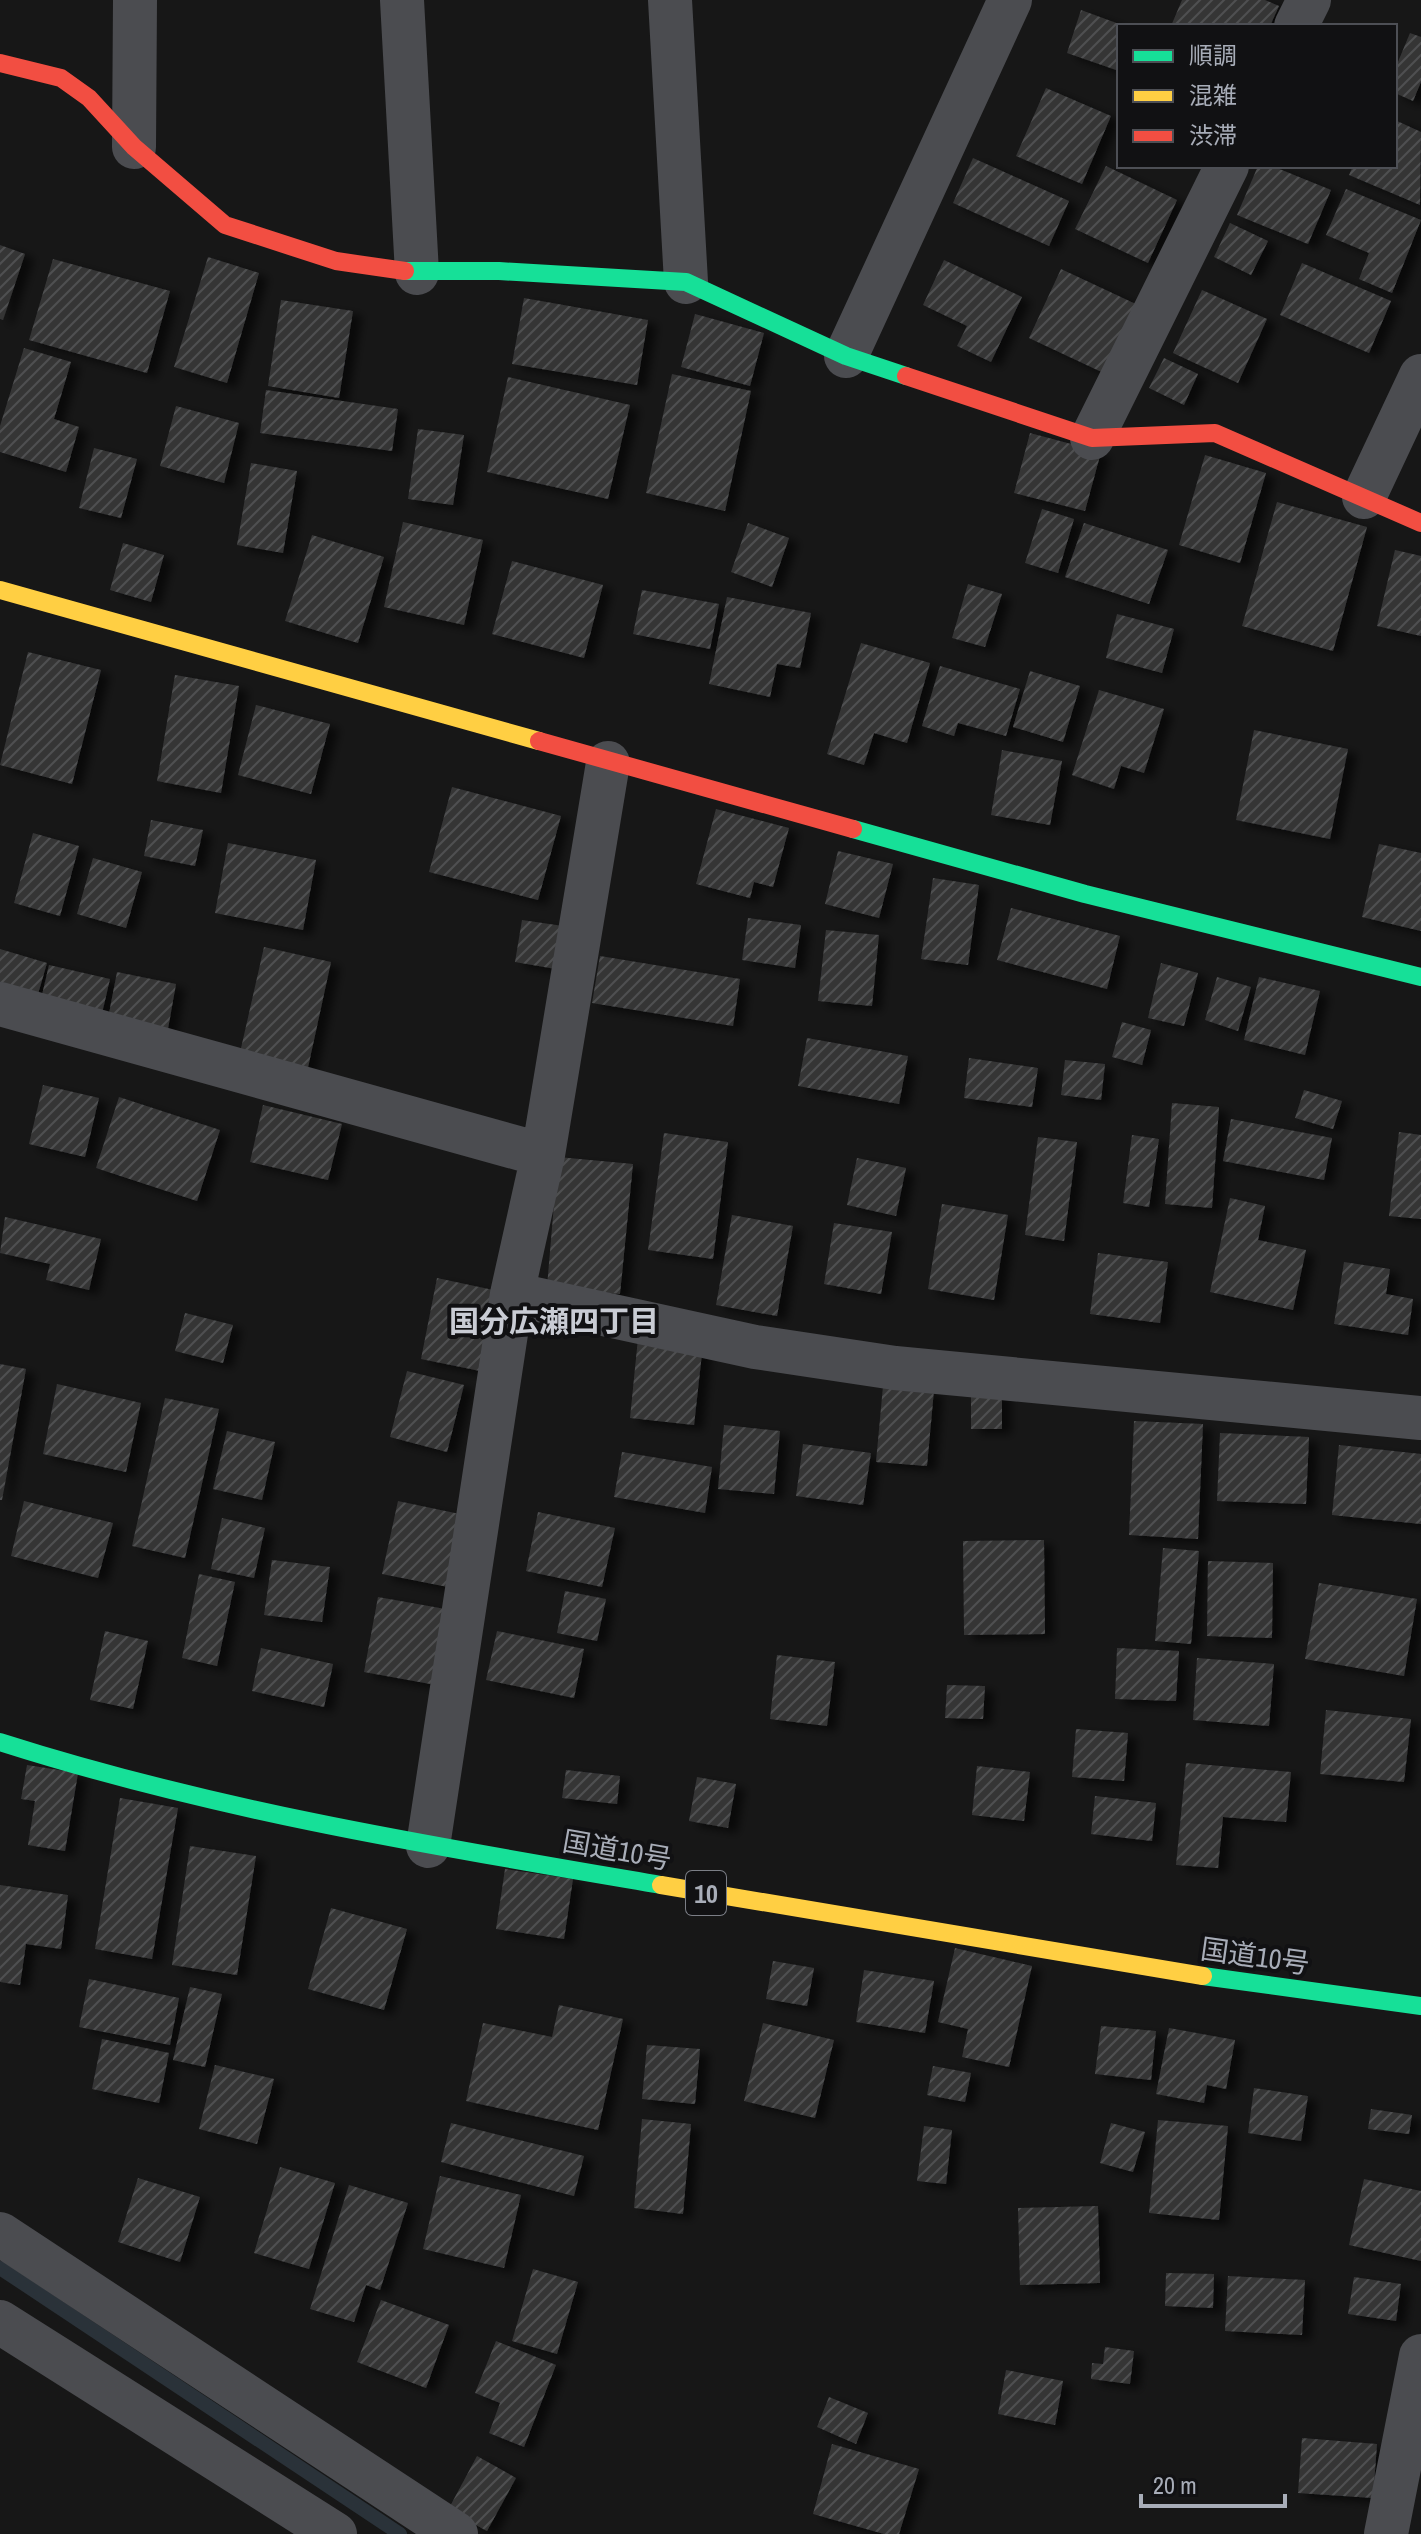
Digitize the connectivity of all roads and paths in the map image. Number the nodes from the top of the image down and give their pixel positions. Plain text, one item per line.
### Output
1 (135, 0) edge
2 (402, 0) edge
3 (670, 0) edge
4 (1010, 0) edge
5 (1309, 0) edge
6 (1297, 24) edge
7 (0, 63) edge
8 (134, 147) junction
9 (1226, 168) edge
10 (417, 273) junction
11 (686, 282) junction
12 (846, 356) junction
13 (1421, 376) edge
14 (1092, 438) junction
15 (1364, 497) junction
16 (1421, 523) edge
17 (0, 590) edge
18 (608, 763) junction
19 (1421, 977) edge
20 (0, 1004) edge
21 (543, 1155) junction
22 (512, 1294) junction
23 (1421, 1418) edge
24 (0, 1742) edge
25 (428, 1846) junction
26 (1421, 2006) edge
27 (0, 2234) edge
28 (0, 2322) edge
29 (1421, 2356) edge
30 (335, 2534) edge
31 (456, 2534) edge
32 (1386, 2534) edge

1 - 8 street
2 - 10 street
3 - 11 street
4 - 12 street
5 - 6 street
7 - 8 main road
8 - 10 main road
9 - 14 street
10 - 11 main road
11 - 12 main road
12 - 14 main road
13 - 15 street
14 - 15 main road
15 - 16 main road
17 - 18 main road
18 - 19 main road
18 - 21 street
20 - 21 street
21 - 22 street
22 - 23 street
22 - 25 street
24 - 25 main road, 国道10号 / 10
25 - 26 main road, 国道10号 / 10
27 - 31 street
28 - 30 street
29 - 32 street

